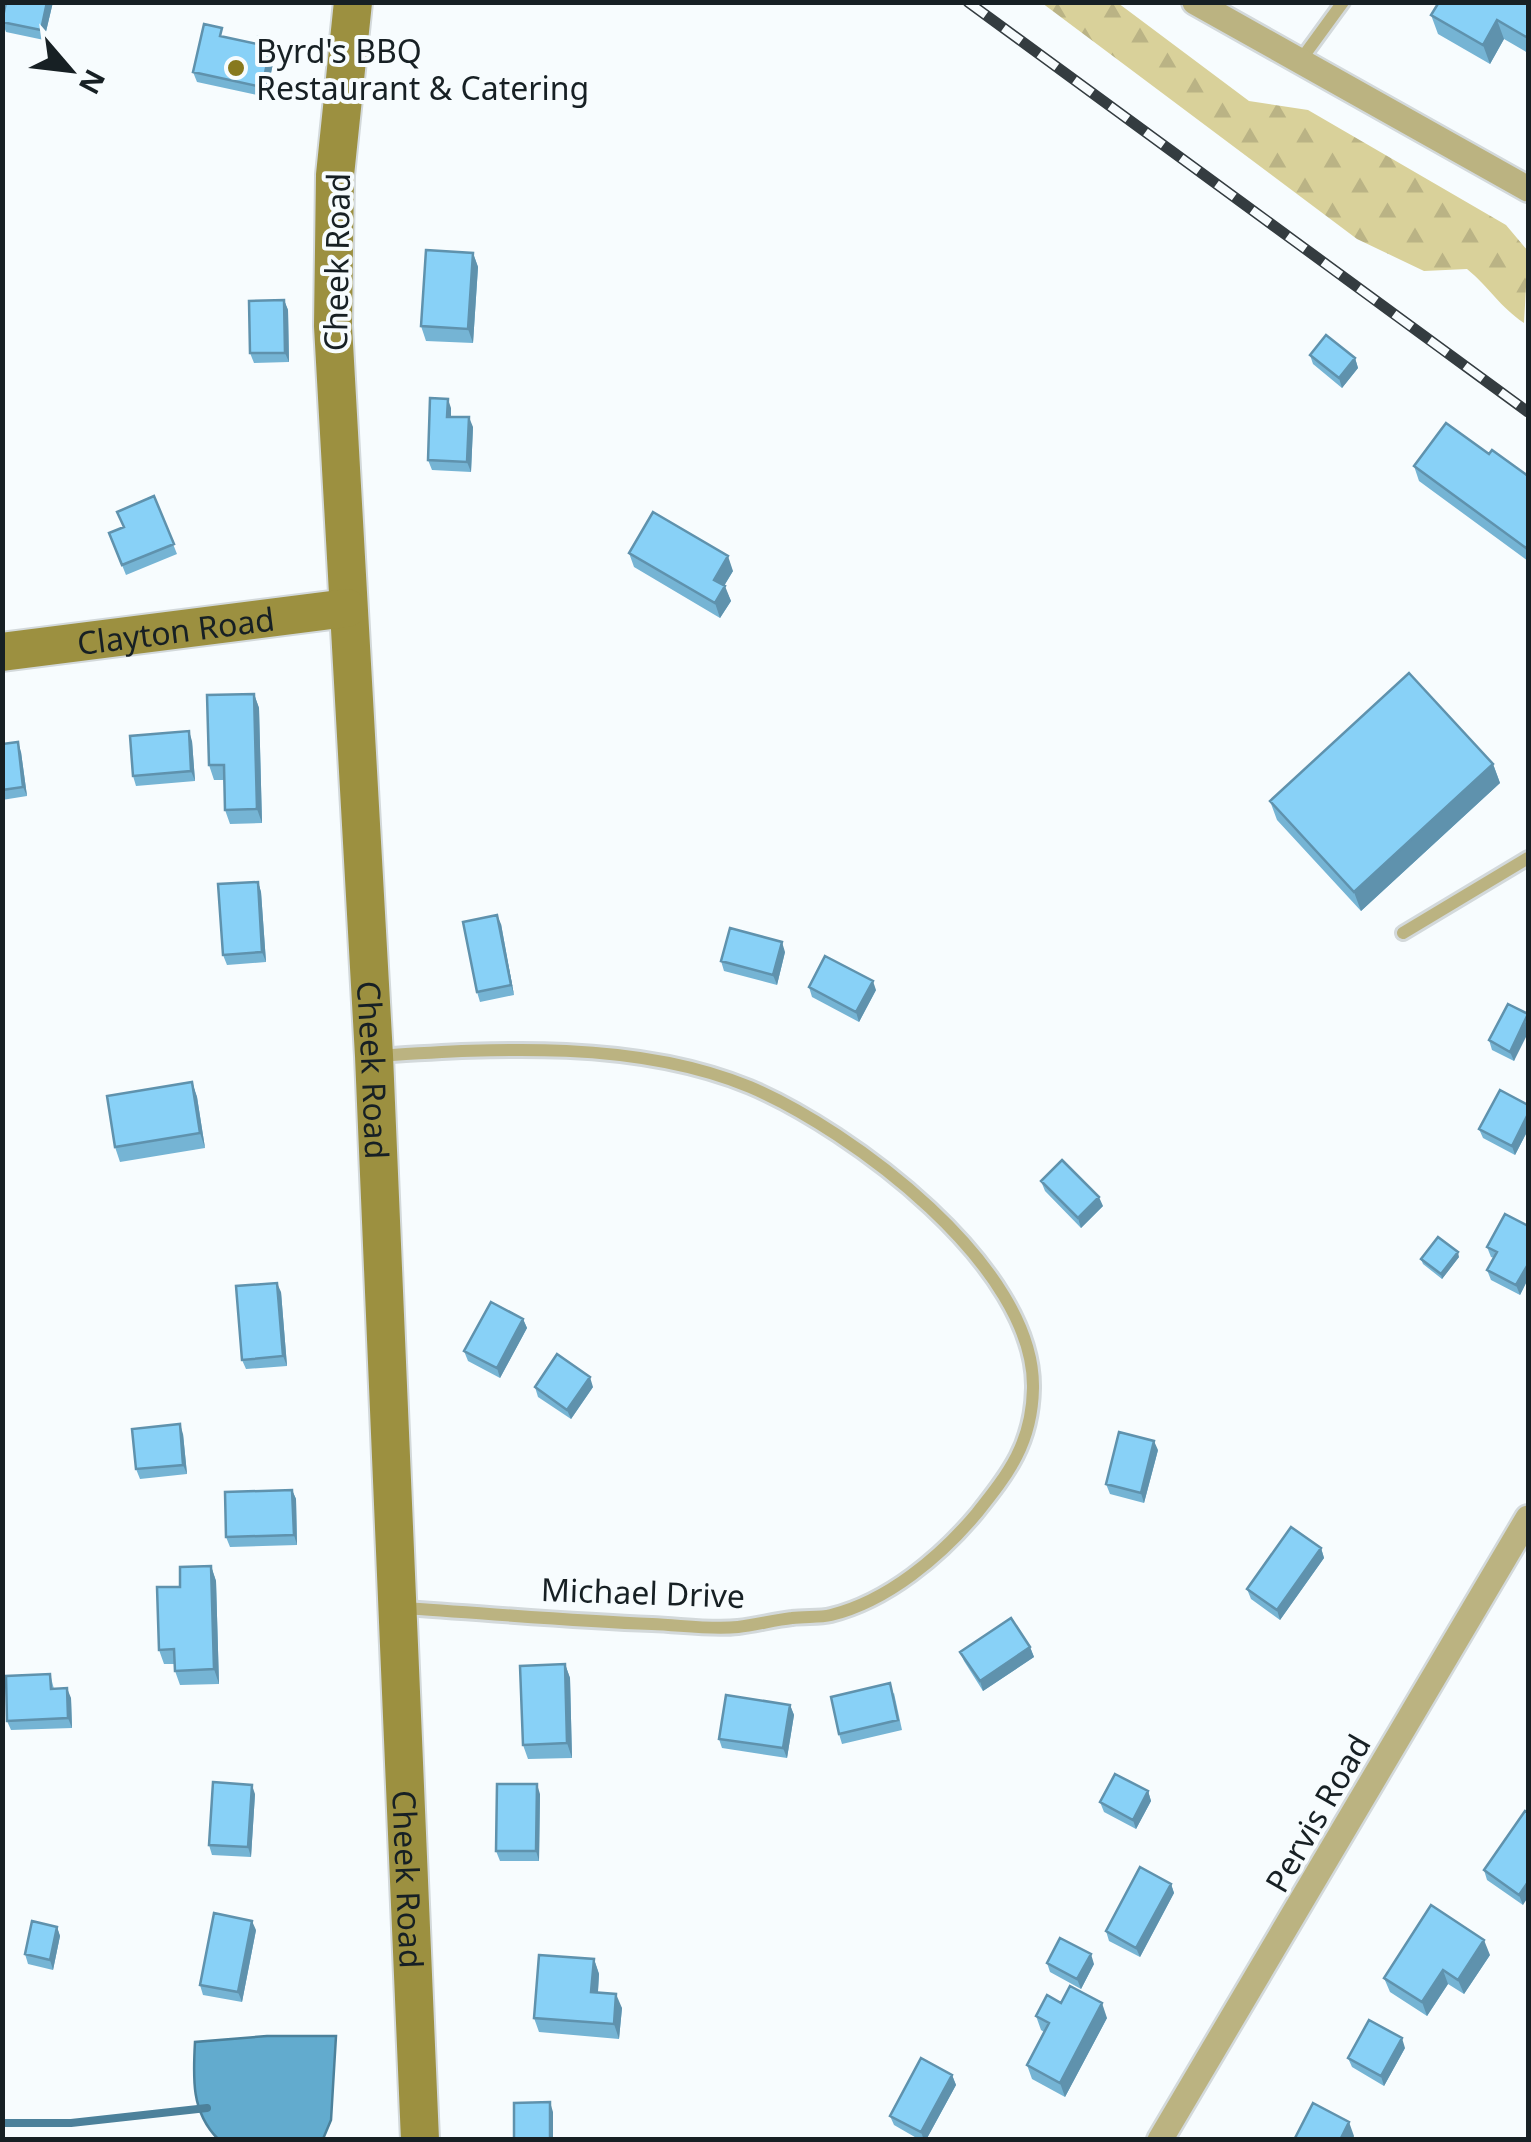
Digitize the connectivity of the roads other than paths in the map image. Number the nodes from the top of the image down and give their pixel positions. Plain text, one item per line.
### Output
1 (353, 2) edge
2 (1195, 2) edge
3 (1343, 2) edge
4 (1300, 61) junction
5 (1528, 190) edge
6 (347, 608) junction
7 (2, 652) edge
8 (1528, 858) edge
9 (1403, 933) dead end
10 (374, 1056) junction
11 (1528, 1518) edge
12 (400, 1608) junction
13 (420, 2140) edge
14 (1160, 2140) edge

1 - 6 street, Cheek Road
2 - 4 street
3 - 4 lane
4 - 5 street
6 - 7 street, Clayton Road
6 - 10 street, Cheek Road
8 - 9 lane
10 - 12 street, Cheek Road
10 - 12 lane, Michael Drive
11 - 14 street, Pervis Road
12 - 13 street, Cheek Road

